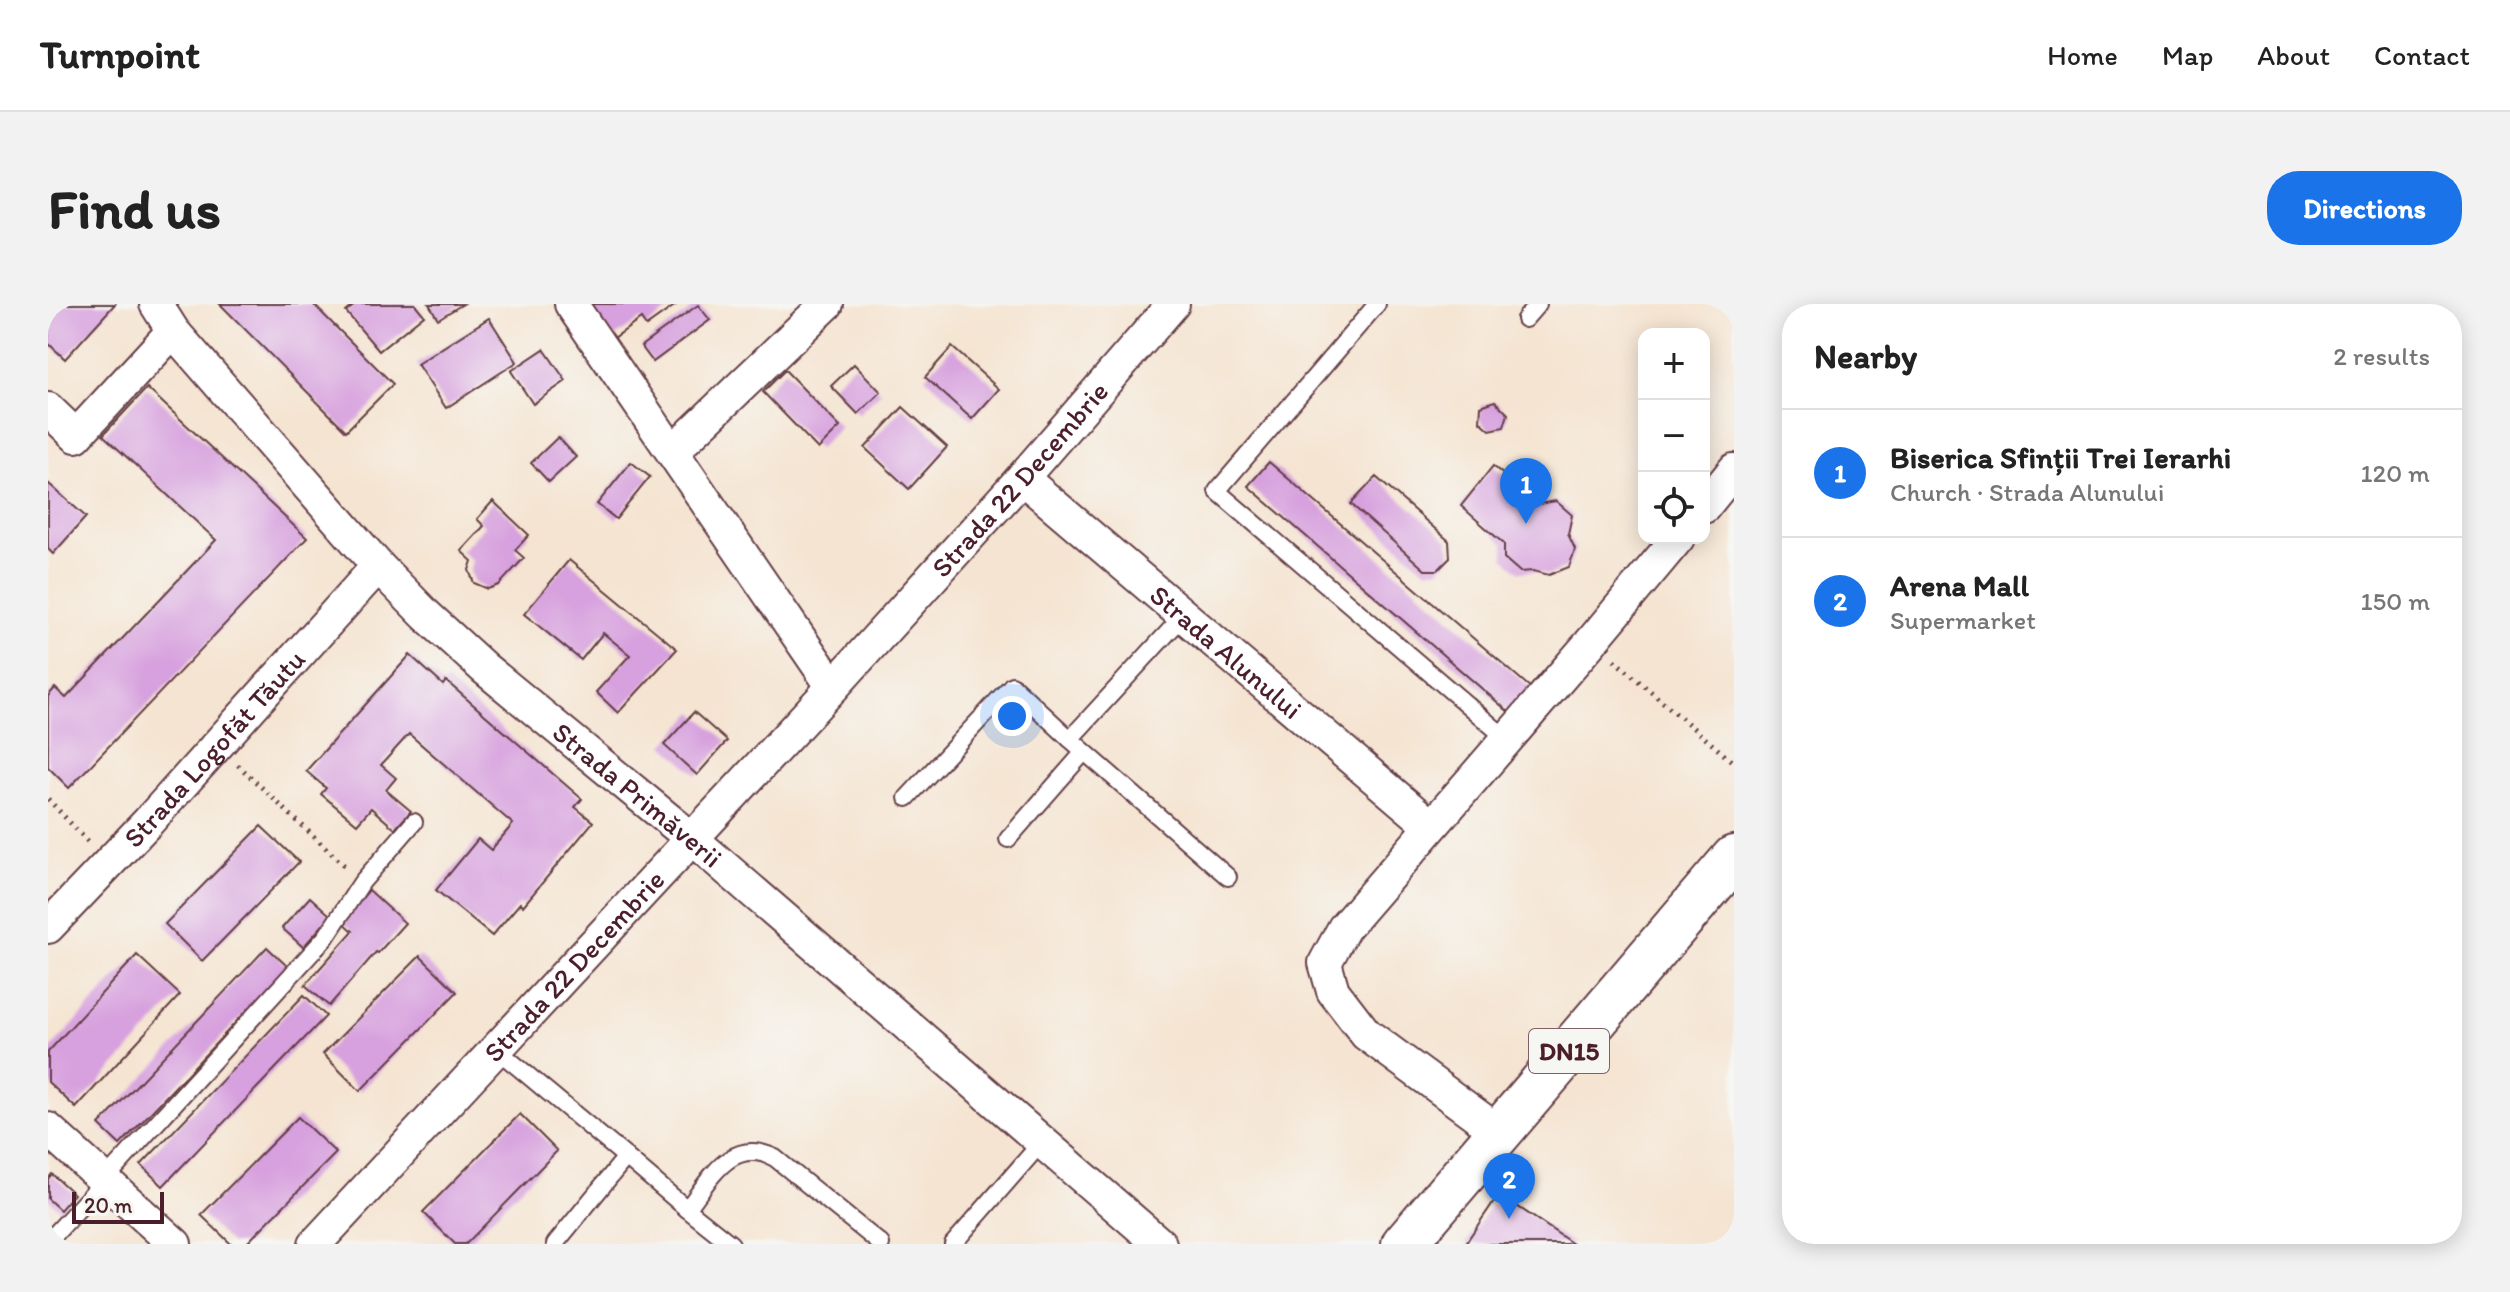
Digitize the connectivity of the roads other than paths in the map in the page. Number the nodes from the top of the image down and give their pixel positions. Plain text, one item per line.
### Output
1 (571, 304) edge
2 (827, 304) edge
3 (1173, 304) edge
4 (1377, 304) edge
5 (1538, 304) edge
6 (164, 317) edge
7 (1525, 319) dead end
8 (48, 409) edge
9 (673, 451) junction
10 (1734, 470) edge
11 (1022, 478) junction
12 (1710, 500) edge
13 (1673, 544) edge
14 (378, 566) junction
15 (1184, 615) junction
16 (833, 687) junction
17 (1070, 739) junction
18 (1507, 739) junction
19 (1084, 752) junction
20 (907, 798) dead end
21 (414, 822) dead end
22 (1431, 826) junction
23 (691, 838) junction
24 (1008, 839) dead end
25 (1734, 858) edge
26 (1228, 877) dead end
27 (48, 927) edge
28 (495, 1048) junction
29 (48, 1129) edge
30 (1499, 1132) junction
31 (1041, 1143) junction
32 (626, 1157) junction
33 (105, 1181) junction
34 (687, 1209) junction
35 (48, 1242) edge
36 (175, 1244) edge
37 (315, 1244) edge
38 (555, 1244) edge
39 (731, 1244) edge
40 (881, 1244) edge
41 (953, 1244) edge
42 (1160, 1244) edge
43 (1404, 1244) edge

1 - 9 street
2 - 9 street
3 - 11 street, Strada 22 Decembrie
4 - 18 lane
5 - 7 lane
6 - 8 street
6 - 14 street, Strada Primăverii
9 - 16 street
10 - 12 street
11 - 15 street, Strada Alunului
11 - 16 street, Strada 22 Decembrie
13 - 18 street
14 - 23 street, Strada Primăverii
14 - 27 street, Strada Logofăt Tăutu
15 - 17 lane
15 - 22 street, Strada Alunului
16 - 23 street, Strada 22 Decembrie
17 - 19 lane
17 - 20 lane
18 - 22 street
19 - 24 lane
19 - 26 lane
21 - 33 lane
22 - 30 street
23 - 28 street, Strada 22 Decembrie
23 - 31 street, Strada Primăverii
25 - 30 main road, DN15
28 - 32 lane
28 - 37 street, Strada 22 Decembrie
29 - 33 street
30 - 43 main road, DN15
31 - 41 lane
31 - 42 street, Strada Primăverii
32 - 34 lane
32 - 38 lane
33 - 35 lane
33 - 36 street
34 - 39 lane
34 - 40 lane

